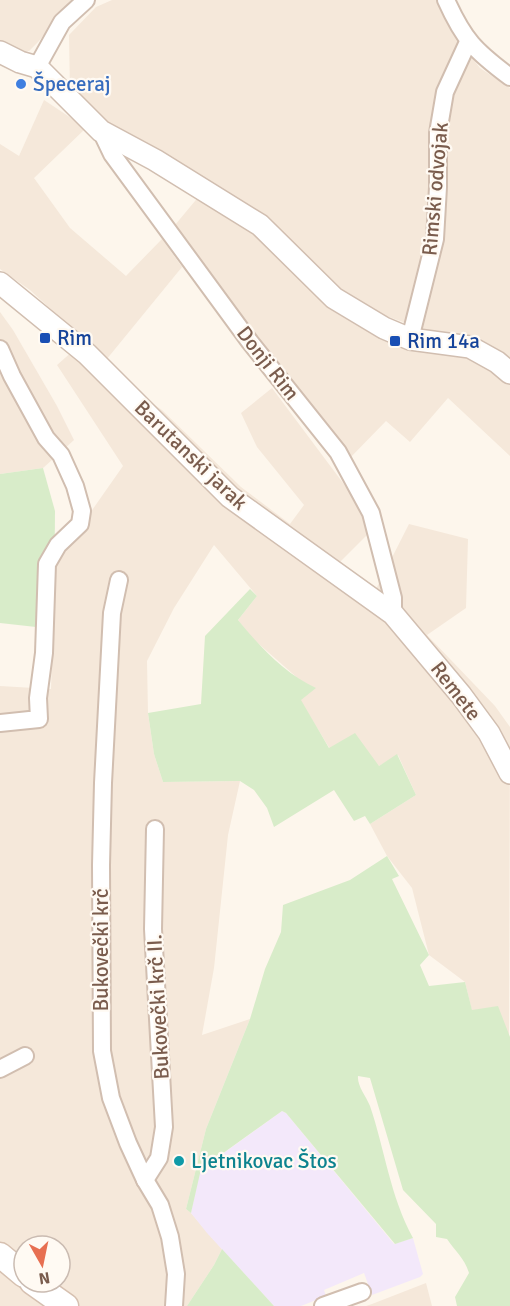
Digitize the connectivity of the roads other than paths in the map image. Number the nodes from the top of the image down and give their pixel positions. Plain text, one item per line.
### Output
1 (86, 0) edge
2 (446, 0) edge
3 (468, 42) junction
4 (0, 52) edge
5 (37, 67) junction
6 (510, 77) edge
7 (101, 131) junction
8 (0, 283) edge
9 (410, 339) junction
10 (0, 349) edge
11 (510, 373) edge
12 (6, 378) edge
13 (119, 580) dead end
14 (393, 614) junction
15 (0, 723) edge
16 (510, 773) edge
17 (155, 829) dead end
18 (26, 1056) dead end
19 (0, 1069) edge
20 (145, 1180) junction
21 (0, 1255) edge
22 (12, 1265) edge
23 (362, 1292) dead end
24 (49, 1294) edge
25 (66, 1306) edge
26 (174, 1306) edge
27 (323, 1306) edge

1 - 5 street
2 - 3 street
3 - 6 street
3 - 9 street, Rimski odvojak
4 - 5 street
5 - 7 street
7 - 9 street
7 - 14 street, Donji Rim
8 - 14 street, Barutanski jarak
9 - 11 street
10 - 12 street
12 - 15 street
13 - 20 street, Bukovečki krč
14 - 16 street, Remete
17 - 20 street, Bukovečki krč II.
18 - 19 street
20 - 26 street, Bukovečki krč
21 - 22 main road
23 - 27 street
24 - 25 main road

